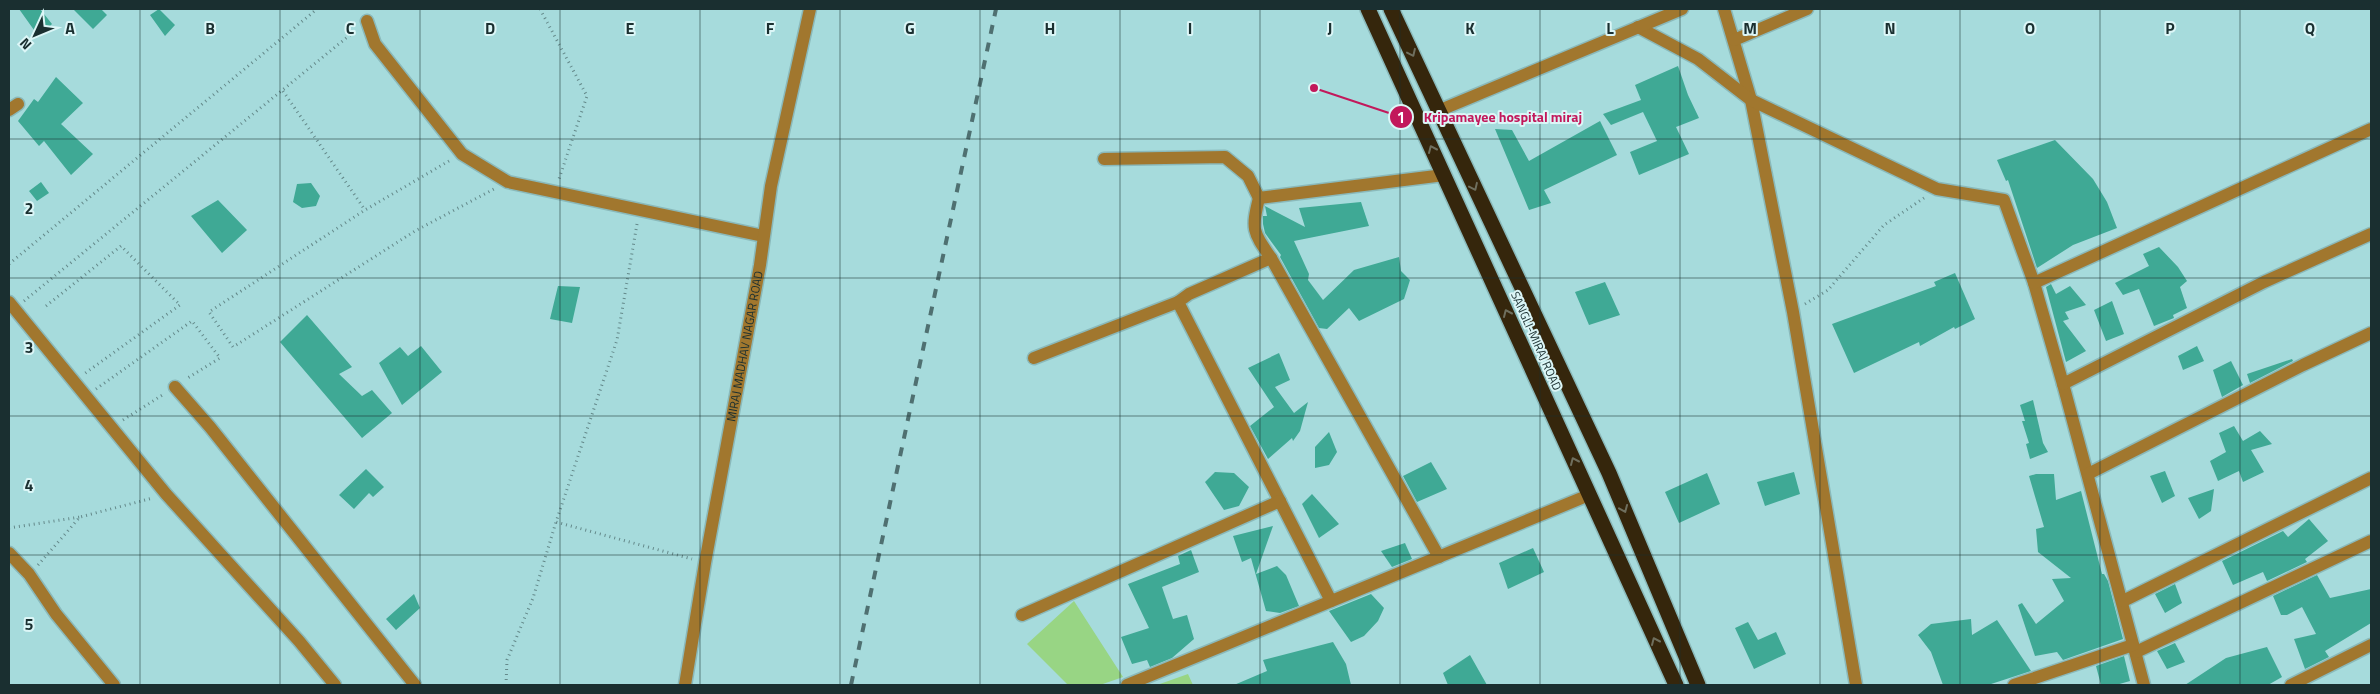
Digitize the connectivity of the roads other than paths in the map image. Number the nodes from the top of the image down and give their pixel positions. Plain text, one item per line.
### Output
1 (810, 9) edge
2 (1368, 9) edge
3 (1391, 9) edge
4 (1682, 9) edge
5 (1724, 9) edge
6 (1807, 9) edge
7 (367, 21) road end
8 (1638, 27) junction
9 (1734, 40) junction
10 (1751, 100) junction
11 (1438, 111) junction
12 (2371, 129) edge
13 (1104, 159) dead end
14 (1444, 175) junction
15 (1259, 198) junction
16 (2371, 234) edge
17 (763, 236) junction
18 (1271, 258) junction
19 (2034, 283) junction
20 (1178, 302) junction
21 (12, 306) edge
22 (2371, 333) edge
23 (1034, 358) dead end
24 (2063, 384) junction
25 (175, 387) road end
26 (2088, 474) junction
27 (2371, 478) edge
28 (1589, 495) junction
29 (1280, 501) junction
30 (2371, 541) edge
31 (9, 553) edge
32 (1439, 557) junction
33 (1331, 600) junction
34 (2123, 601) junction
35 (1022, 615) dead end
36 (2371, 645) edge
37 (2135, 649) junction
38 (114, 685) edge
39 (334, 685) edge
40 (415, 685) edge
41 (685, 685) edge
42 (1126, 685) edge
43 (1676, 685) edge
44 (1698, 685) edge
45 (1856, 685) edge
46 (2014, 685) edge
47 (2144, 685) edge
48 (2291, 685) edge

1 - 17 street, MIRAJ MADHAV NAGAR ROAD
14 -> 2 highway, SANGLI-MIRAJ ROAD
3 -> 11 highway, SANGLI-MIRAJ ROAD
4 - 8 street
5 - 9 street
6 - 9 street
7 - 17 street
8 - 10 street
8 - 11 street
9 - 10 street
10 - 19 street
10 - 45 street
11 -> 44 highway, SANGLI-MIRAJ ROAD
12 - 19 street
13 - 15 street
14 - 15 street
28 -> 14 highway, SANGLI-MIRAJ ROAD
15 - 18 street
16 - 24 street
17 - 41 street, MIRAJ MADHAV NAGAR ROAD
18 - 20 street
18 - 32 street
19 - 24 street
20 - 23 street
20 - 29 street
21 - 39 street
22 - 26 street
24 - 26 street
25 - 40 street
26 - 34 street
27 - 34 street
28 - 32 street
43 -> 28 highway, SANGLI-MIRAJ ROAD
29 - 33 street
29 - 35 street
30 - 37 street
31 - 38 street
32 - 33 street
33 - 42 street
34 - 37 street
36 - 48 street
37 - 46 street
37 - 47 street

